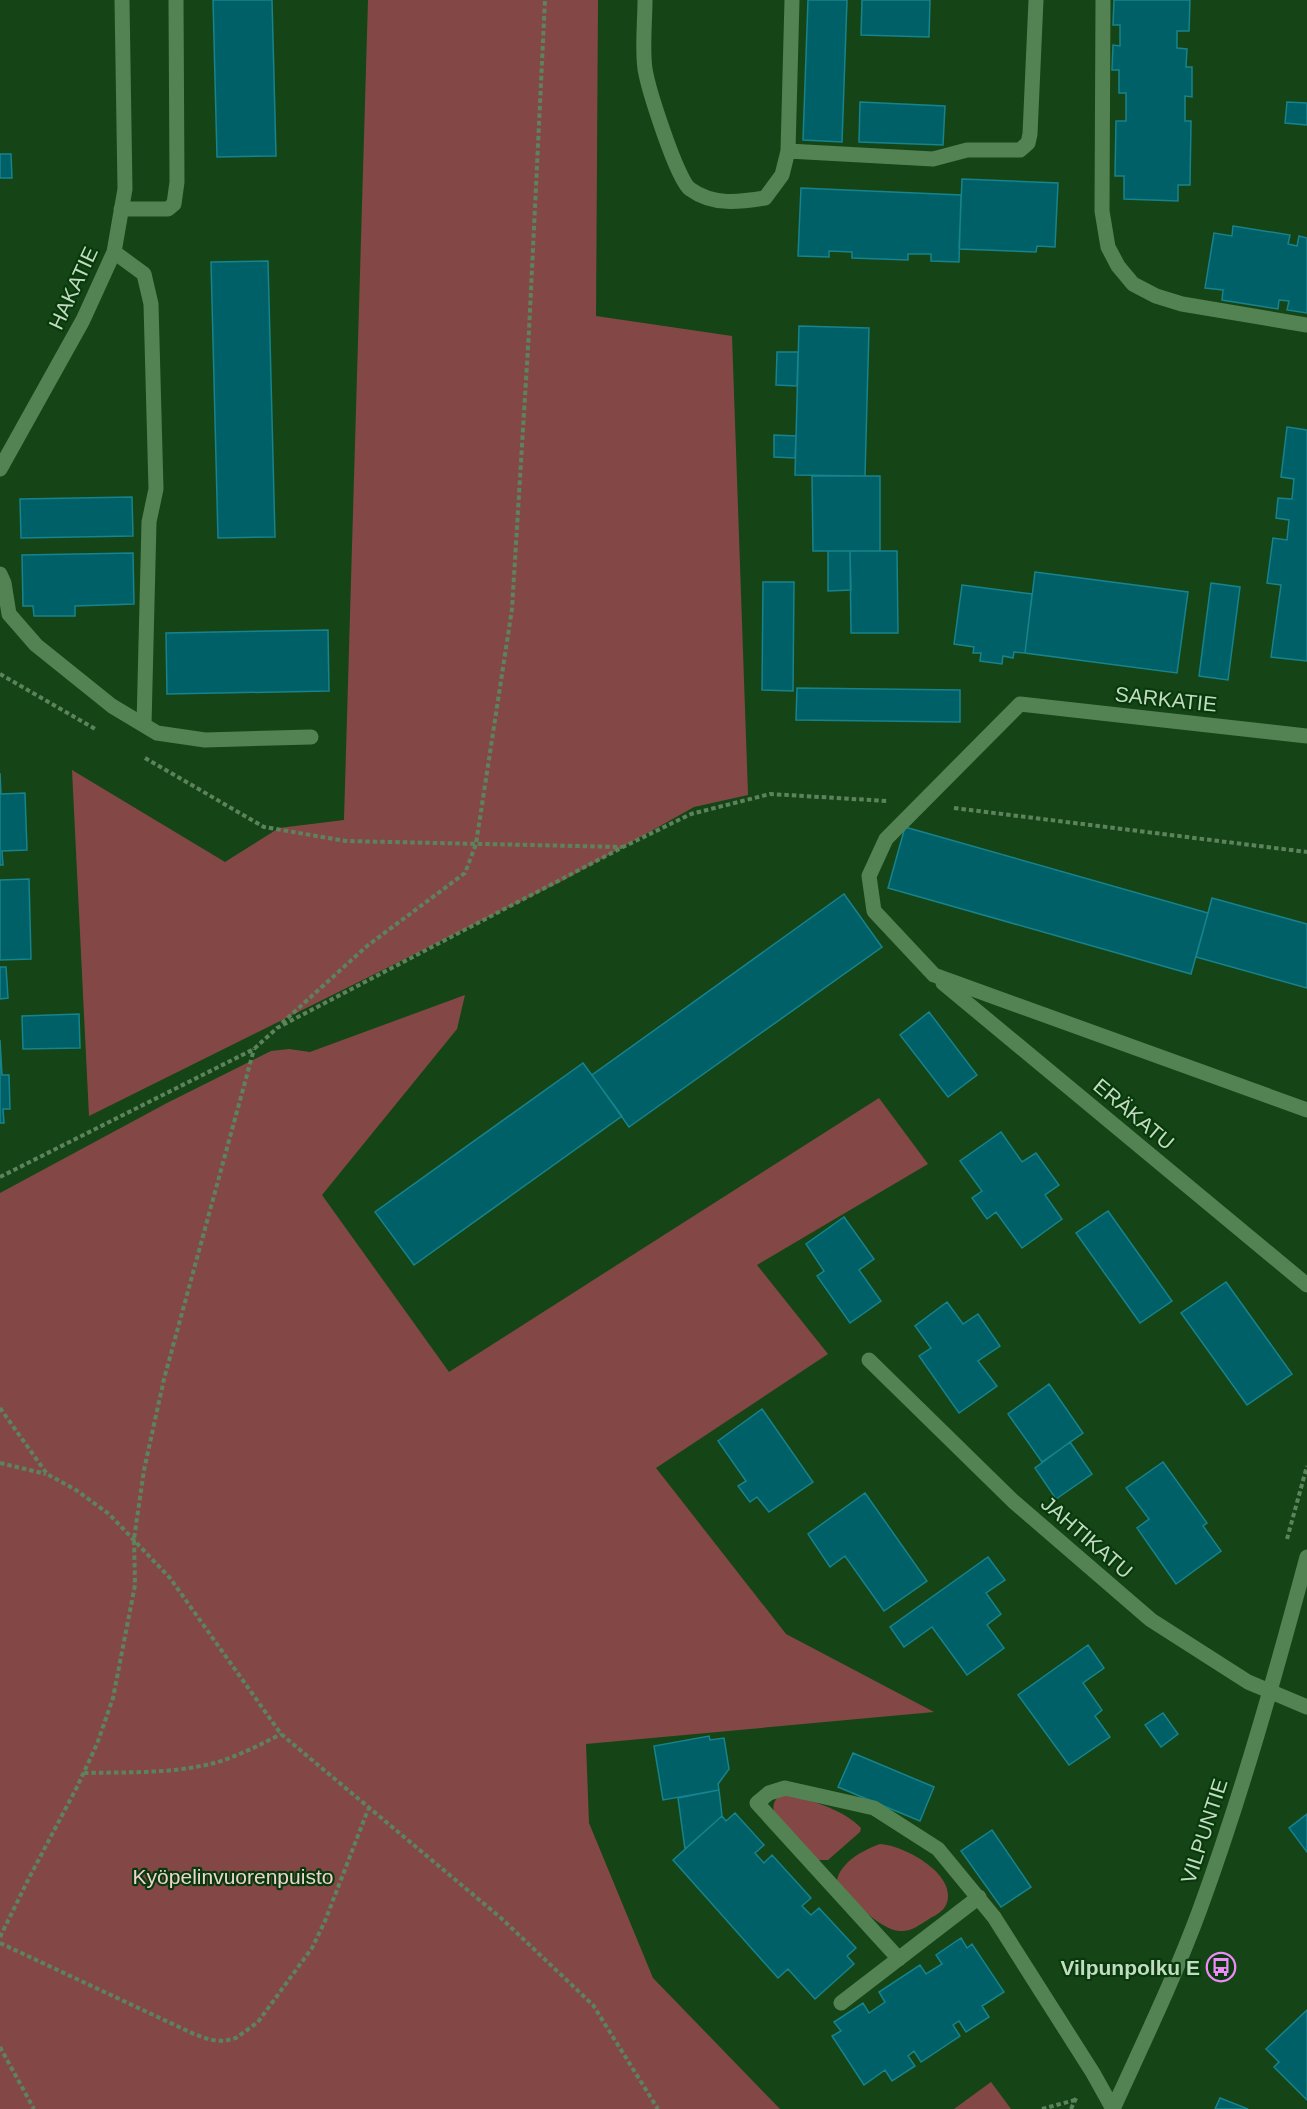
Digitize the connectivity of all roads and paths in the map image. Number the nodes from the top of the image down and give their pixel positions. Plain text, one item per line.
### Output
1 (122, 0) edge
2 (176, 0) edge
3 (546, 0) edge
4 (645, 0) edge
5 (792, 0) edge
6 (1036, 0) edge
7 (1103, 0) edge
8 (788, 151) junction
9 (122, 209) junction
10 (114, 252) junction
11 (1307, 325) edge
12 (0, 469) edge
13 (0, 574) edge
14 (0, 674) edge
15 (1020, 704) joint
16 (144, 725) junction
17 (102, 733) dead end
18 (311, 736) dead end
19 (1307, 736) edge
20 (142, 756) dead end
21 (921, 803) junction
22 (476, 844) junction
23 (623, 847) junction
24 (1307, 852) edge
25 (934, 975) junction
26 (277, 1028) junction
27 (254, 1049) junction
28 (1307, 1110) edge
29 (0, 1177) edge
30 (1307, 1285) edge
31 (869, 1360) dead end
32 (0, 1408) edge
33 (0, 1462) edge
34 (1307, 1466) edge
35 (47, 1474) junction
36 (134, 1539) junction
37 (1285, 1546) dead end
38 (1307, 1557) edge
39 (1271, 1692) junction
40 (1307, 1707) edge
41 (281, 1734) junction
42 (84, 1773) junction
43 (369, 1807) junction
44 (980, 1897) junction
45 (0, 1937) edge
46 (0, 1943) edge
47 (899, 1959) junction
48 (841, 2003) dead end
49 (0, 2048) edge
50 (1093, 2073) junction
51 (1075, 2100) junction
52 (34, 2109) edge
53 (658, 2109) edge
54 (1042, 2109) edge
55 (1071, 2109) edge
56 (1113, 2109) edge

1 - 9 street, HAKATIE
2 - 9 street
3 - 22 path
4 - 8 street
5 - 8 street
6 - 8 street
7 - 11 street
9 - 10 street, HAKATIE
10 - 12 street, HAKATIE
10 - 16 street
13 - 16 street
14 - 17 path
15 - 19 street, SARKATIE
15 - 21 street, ERÄKATU
16 - 18 street
20 - 22 path
21 - 23 path
21 - 24 path
21 - 25 street, ERÄKATU
22 - 23 path
22 - 26 path
23 - 26 path
25 - 28 street
25 - 30 street, ERÄKATU
26 - 27 path
27 - 29 path
27 - 36 path
31 - 39 street, JAHTIKATU
32 - 35 path
33 - 35 path
34 - 37 path
35 - 36 path
36 - 41 path
36 - 42 path
38 - 39 street, VILPUNTIE
39 - 40 street, JAHTIKATU
39 - 56 street, VILPUNTIE
41 - 42 path
41 - 43 path
42 - 45 path
43 - 46 path
43 - 53 path
44 - 47 street
44 - 47 street
44 - 50 street
47 - 48 street
49 - 52 path
50 - 51 path
50 - 56 street
51 - 54 path
51 - 55 path

